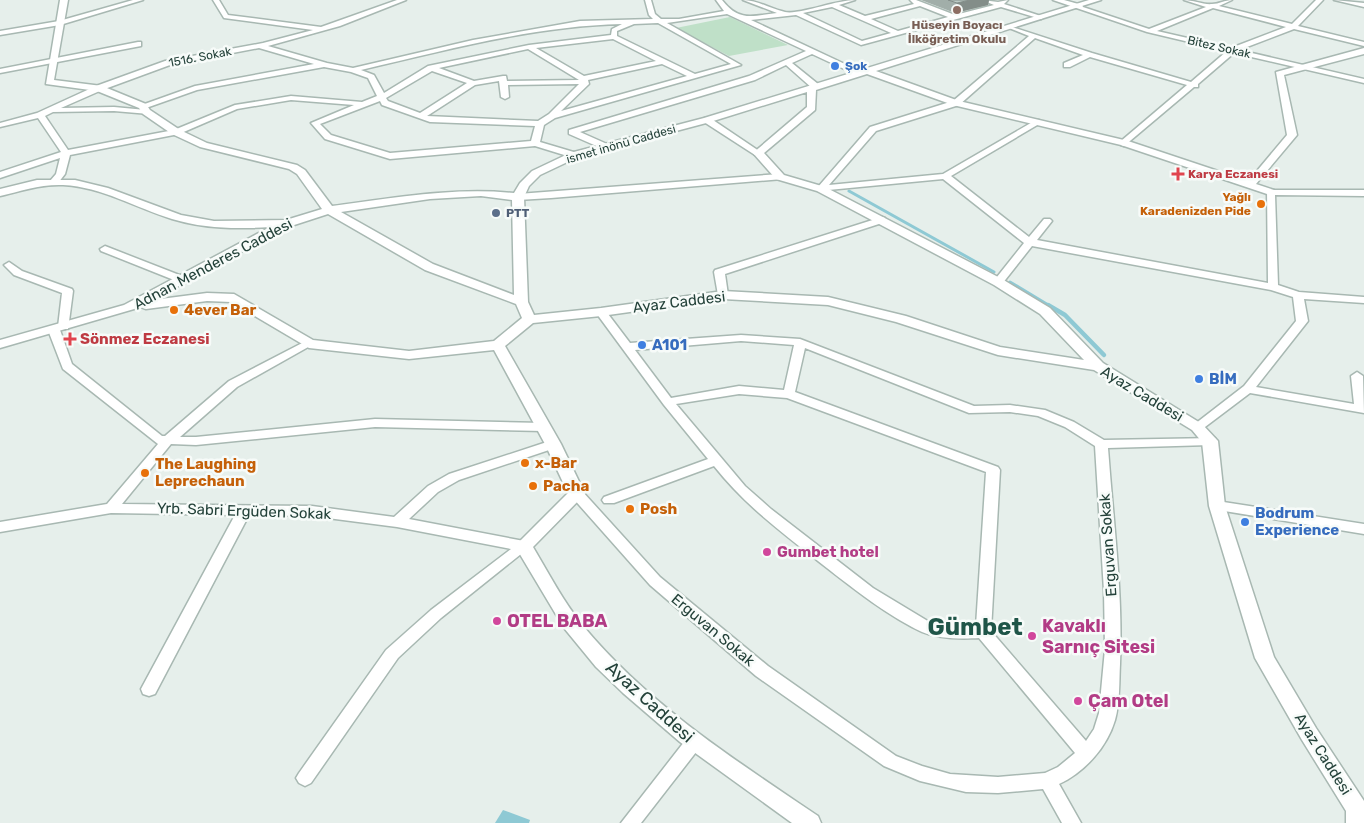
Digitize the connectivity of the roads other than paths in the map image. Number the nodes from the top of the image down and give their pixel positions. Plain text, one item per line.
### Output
1 (64, 0) edge
2 (140, 0) edge
3 (216, 0) edge
4 (380, 0) edge
5 (648, 0) edge
6 (719, 0) edge
7 (746, 0) edge
8 (852, 0) edge
9 (910, 0) edge
10 (985, 0) edge
11 (1056, 0) edge
12 (1097, 0) edge
13 (1186, 0) edge
14 (1229, 0) edge
15 (1320, 0) edge
16 (1338, 0) edge
17 (400, 1) edge
18 (1003, 2) edge
19 (921, 4) junction
20 (834, 5) junction
21 (1364, 5) edge
22 (1078, 6) junction
23 (1214, 6) junction
24 (728, 12) junction
25 (797, 13) junction
26 (784, 14) junction
27 (867, 18) junction
28 (956, 18) junction
29 (1041, 18) junction
30 (744, 20) junction
31 (634, 22) junction
32 (660, 22) junction
33 (60, 23) junction
34 (1294, 26) junction
35 (1011, 27) junction
36 (324, 29) junction
37 (1149, 31) junction
38 (0, 32) edge
39 (899, 34) junction
40 (1033, 36) junction
41 (614, 37) junction
42 (472, 42) junction
43 (138, 44) dead end
44 (1364, 44) edge
45 (260, 46) junction
46 (529, 47) junction
47 (1234, 49) junction
48 (812, 50) junction
49 (1364, 51) edge
50 (1089, 55) junction
51 (485, 56) junction
52 (53, 61) junction
53 (665, 61) junction
54 (787, 62) junction
55 (326, 65) junction
56 (1067, 65) dead end
57 (1303, 67) junction
58 (431, 68) junction
59 (353, 70) junction
60 (0, 71) edge
61 (864, 72) junction
62 (694, 77) junction
63 (585, 81) junction
64 (1364, 81) edge
65 (473, 82) junction
66 (504, 83) junction
67 (1195, 85) junction
68 (813, 86) junction
69 (99, 88) junction
70 (383, 97) junction
71 (505, 97) dead end
72 (956, 102) junction
73 (363, 103) junction
74 (315, 107) junction
75 (52, 108) junction
76 (144, 109) junction
77 (40, 114) junction
78 (421, 116) junction
79 (552, 116) junction
80 (707, 120) junction
81 (1036, 122) junction
82 (315, 123) junction
83 (540, 124) junction
84 (0, 125) edge
85 (176, 132) junction
86 (535, 143) junction
87 (1124, 143) junction
88 (604, 146) junction
89 (66, 153) junction
90 (758, 153) junction
91 (574, 155) junction
92 (0, 175) edge
93 (944, 176) junction
94 (780, 177) junction
95 (55, 181) junction
96 (1248, 183) junction
97 (821, 189) junction
98 (1270, 192) junction
99 (1364, 192) edge
100 (0, 193) edge
101 (518, 197) junction
102 (329, 210) junction
103 (882, 220) junction
104 (1047, 221) dead end
105 (290, 222) junction
106 (1029, 242) junction
107 (105, 249) dead end
108 (9, 265) dead end
109 (183, 280) junction
110 (998, 282) junction
111 (1273, 287) junction
112 (723, 295) junction
113 (1298, 296) junction
114 (1364, 300) edge
115 (520, 302) junction
116 (130, 308) junction
117 (601, 312) junction
118 (529, 319) junction
119 (59, 329) junction
120 (800, 342) junction
121 (0, 344) edge
122 (306, 344) junction
123 (498, 345) junction
124 (627, 347) junction
125 (1098, 366) junction
126 (1358, 376) dead end
127 (1248, 389) junction
128 (789, 394) junction
129 (668, 402) junction
130 (1363, 409) edge
131 (543, 427) junction
132 (1197, 427) junction
133 (168, 441) junction
134 (1210, 441) junction
135 (553, 444) junction
136 (1100, 444) junction
137 (717, 460) junction
138 (577, 494) junction
139 (609, 500) dead end
140 (1217, 506) junction
141 (110, 508) junction
142 (245, 509) junction
143 (397, 522) junction
144 (0, 527) edge
145 (1364, 529) edge
146 (524, 546) junction
147 (983, 632) junction
148 (149, 689) dead end
149 (694, 742) junction
150 (1086, 754) junction
151 (305, 778) dead end
152 (1047, 780) junction
153 (1360, 814) edge
154 (630, 823) edge
155 (810, 823) edge
156 (1072, 823) edge

1 - 33 street
2 - 33 street
3 - 36 street
4 - 17 street
5 - 32 street
6 - 24 street
7 - 26 street
8 - 20 street
9 - 19 street
10 - 18 street
11 - 22 street, Bitez Sokak
12 - 22 street, ismet inönü Caddesi
13 - 23 street
14 - 23 street
15 - 34 street
16 - 21 street
17 - 36 street, 1516. Sokak
18 - 28 street
18 - 29 street
19 - 27 street
19 - 28 street
20 - 25 street
20 - 27 street
22 - 29 street, ismet inönü Caddesi
22 - 37 street, Bitez Sokak
23 - 34 street
23 - 37 street
24 - 30 street
24 - 32 street
25 - 26 street
25 - 39 street
26 - 30 street
27 - 39 street
28 - 39 street
29 - 35 street, ismet inönü Caddesi
30 - 48 street
31 - 32 street
31 - 41 street
31 - 42 street
32 - 62 street
33 - 38 street
33 - 52 street
34 - 44 street
34 - 47 street
35 - 40 street
35 - 61 street, ismet inönü Caddesi
36 - 45 street, 1516. Sokak
37 - 47 street, Bitez Sokak
40 - 50 street
40 - 72 street
41 - 46 street
41 - 53 street
42 - 51 street
42 - 59 street
43 - 52 street
45 - 55 street
45 - 69 street, 1516. Sokak
46 - 51 street
46 - 63 street
47 - 57 street, Bitez Sokak
47 - 67 street
48 - 54 street
48 - 61 street
49 - 57 street
50 - 56 street
50 - 67 street
51 - 58 street
52 - 60 street
52 - 69 street
53 - 62 street
53 - 63 street
54 - 68 street
54 - 88 street
55 - 59 street
55 - 76 street
57 - 64 street, Bitez Sokak
57 - 96 street
58 - 65 street
58 - 70 street
59 - 70 street
61 - 68 street, ismet inönü Caddesi
61 - 72 street
62 - 79 street
63 - 66 street
63 - 79 street
65 - 66 street
65 - 78 street
66 - 71 street
67 - 87 street
68 - 80 street, ismet inönü Caddesi
68 - 90 street
69 - 75 street, 1516. Sokak
69 - 76 street
70 - 73 street
70 - 78 street
72 - 81 street
72 - 97 street
73 - 74 street
73 - 82 street
74 - 82 street
74 - 85 street
75 - 76 street
75 - 77 street, 1516. Sokak
76 - 85 street
77 - 84 street, 1516. Sokak
77 - 89 street
78 - 83 street
79 - 83 street
80 - 88 street, ismet inönü Caddesi
80 - 90 street
81 - 87 street
81 - 93 street
82 - 86 street
83 - 86 street
85 - 89 street
85 - 102 street
86 - 91 street
87 - 96 street
88 - 91 street, ismet inönü Caddesi
89 - 92 street
89 - 95 street
90 - 94 street
91 - 101 street, ismet inönü Caddesi
93 - 97 street
93 - 106 street
94 - 97 street
94 - 101 street
95 - 100 street
95 - 105 street
96 - 98 street
97 - 103 street
98 - 99 street
98 - 111 street
101 - 102 street, Adnan Menderes Caddesi
101 - 115 street
102 - 105 street, Adnan Menderes Caddesi
102 - 115 street
103 - 110 street
103 - 112 street
104 - 106 street
105 - 109 street, Adnan Menderes Caddesi
106 - 110 street
106 - 111 street
107 - 109 street
108 - 119 street
109 - 116 street, Adnan Menderes Caddesi
110 - 125 street
111 - 113 street
112 - 117 street, Ayaz Caddesi
112 - 125 street, Ayaz Caddesi
113 - 114 street
113 - 127 street
115 - 118 street
116 - 119 street, Adnan Menderes Caddesi
116 - 122 street
117 - 118 street, Ayaz Caddesi
117 - 124 street
118 - 123 street
119 - 121 street, Adnan Menderes Caddesi
119 - 133 street
120 - 124 street
120 - 128 street
120 - 136 street
122 - 123 street
122 - 133 street
123 - 131 street
124 - 129 street
125 - 132 street, Ayaz Caddesi
126 - 130 street
127 - 130 street
127 - 132 street
128 - 129 street
128 - 147 street
129 - 137 street
131 - 133 street
131 - 135 street
132 - 134 street, Ayaz Caddesi
133 - 141 street
134 - 136 street
134 - 140 street, Ayaz Caddesi
135 - 138 street
135 - 143 street
136 - 150 street, Erguvan Sokak
137 - 139 street
137 - 147 street
138 - 146 street
138 - 152 street, Erguvan Sokak
140 - 145 street
140 - 153 street, Ayaz Caddesi
141 - 142 street, Yrb. Sabri Ergüden Sokak
141 - 144 street, Yrb. Sabri Ergüden Sokak
142 - 143 street, Yrb. Sabri Ergüden Sokak
142 - 148 street
143 - 146 street, Yrb. Sabri Ergüden Sokak
146 - 149 street, Ayaz Caddesi
146 - 151 street
147 - 150 street
149 - 154 street
149 - 155 street, Ayaz Caddesi
150 - 152 street, Erguvan Sokak
152 - 156 street

